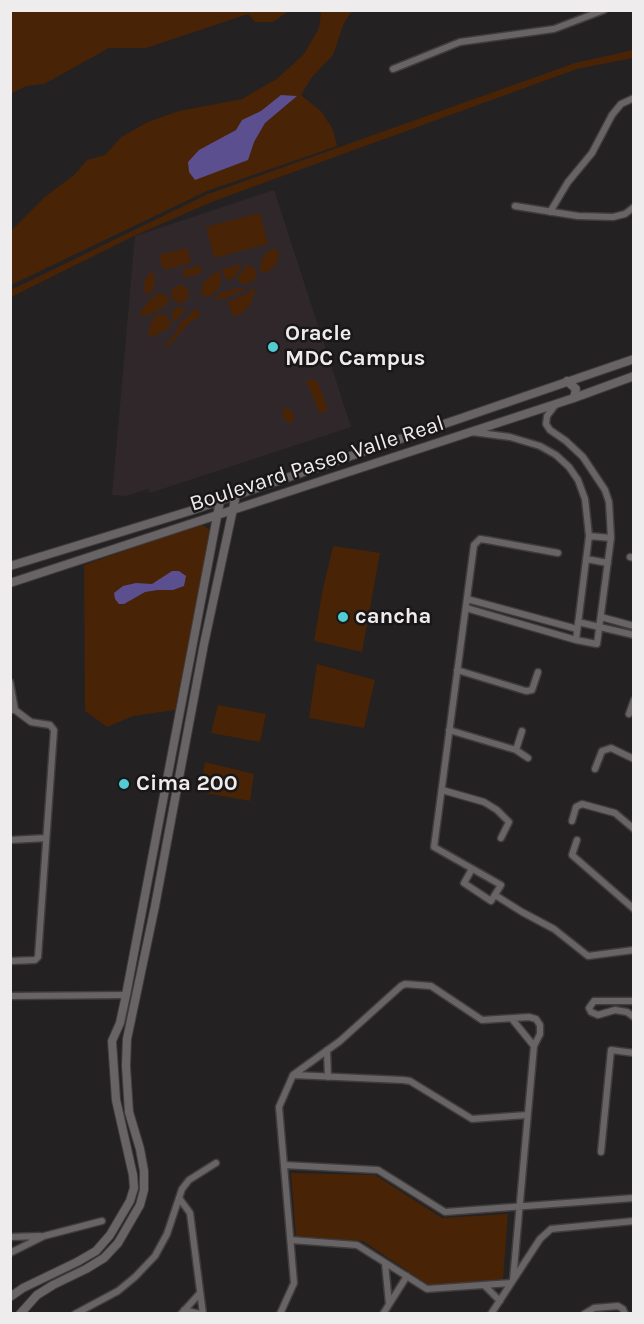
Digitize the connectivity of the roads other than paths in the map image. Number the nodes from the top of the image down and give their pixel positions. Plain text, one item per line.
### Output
1 (603, 10) edge
2 (393, 69) dead end
3 (633, 98) edge
4 (515, 206) dead end
5 (633, 207) edge
6 (550, 212) junction
7 (633, 359) edge
8 (633, 376) edge
9 (567, 381) junction
10 (574, 398) junction
11 (556, 404) junction
12 (471, 432) junction
13 (236, 495) junction
14 (220, 501) junction
15 (233, 511) junction
16 (217, 516) junction
17 (589, 536) junction
18 (611, 538) junction
19 (558, 553) dead end
20 (586, 559) junction
21 (608, 563) junction
22 (10, 566) edge
23 (10, 583) edge
24 (467, 599) junction
25 (466, 608) junction
26 (601, 617) junction
27 (577, 626) junction
28 (600, 626) junction
29 (633, 626) edge
30 (633, 635) edge
31 (576, 640) junction
32 (193, 642) junction
33 (204, 644) junction
34 (457, 670) junction
35 (538, 672) dead end
36 (10, 682) edge
37 (633, 700) edge
38 (13, 710) edge
39 (629, 714) dead end
40 (450, 730) junction
41 (522, 731) dead end
42 (516, 750) junction
43 (528, 758) dead end
44 (633, 759) edge
45 (169, 764) junction
46 (180, 767) junction
47 (595, 769) dead end
48 (164, 786) junction
49 (176, 789) junction
50 (442, 790) junction
51 (572, 821) dead end
52 (633, 829) edge
53 (156, 837) junction
54 (46, 838) junction
55 (501, 838) dead end
56 (10, 840) edge
57 (167, 840) junction
58 (577, 840) dead end
59 (152, 858) junction
60 (163, 861) junction
61 (472, 869) junction
62 (495, 895) junction
63 (633, 909) edge
64 (633, 951) edge
65 (10, 961) edge
66 (126, 995) junction
67 (10, 996) edge
68 (633, 1001) edge
69 (633, 1017) edge
70 (512, 1019) junction
71 (534, 1046) junction
72 (327, 1050) junction
73 (633, 1053) edge
74 (293, 1075) junction
75 (328, 1077) junction
76 (127, 1098) junction
77 (116, 1100) junction
78 (527, 1115) junction
79 (601, 1152) dead end
80 (216, 1163) dead end
81 (284, 1165) junction
82 (179, 1198) junction
83 (633, 1198) edge
84 (519, 1207) junction
85 (102, 1221) dead end
86 (633, 1221) edge
87 (44, 1236) junction
88 (10, 1237) edge
89 (291, 1240) junction
90 (11, 1252) edge
91 (385, 1263) junction
92 (407, 1276) junction
93 (512, 1282) junction
94 (484, 1285) junction
95 (200, 1293) junction
96 (10, 1297) edge
97 (500, 1301) junction
98 (389, 1305) junction
99 (183, 1312) edge
100 (21, 1314) edge
101 (75, 1314) edge
102 (201, 1314) edge
103 (280, 1314) edge
104 (383, 1314) edge
105 (491, 1314) edge
106 (584, 1314) edge
107 (624, 1314) edge

1 - 2 street
3 - 6 street
4 - 6 street
5 - 6 street
7 - 9 street, Boulevard Paseo Valle Real
8 - 10 street, Boulevard Paseo Valle Real
9 - 10 street
9 - 13 street, Boulevard Paseo Valle Real
10 - 11 street, Boulevard Paseo Valle Real
11 - 12 street, Boulevard Paseo Valle Real
11 - 18 street
12 - 15 street, Boulevard Paseo Valle Real
12 - 17 street
13 - 14 street, Boulevard Paseo Valle Real
13 - 15 street
14 - 16 street
14 - 22 street, Boulevard Paseo Valle Real
15 - 16 street, Boulevard Paseo Valle Real
15 - 33 street
16 - 23 street, Boulevard Paseo Valle Real
16 - 32 street
17 - 18 street
17 - 20 street
18 - 21 street
19 - 24 street
20 - 21 street
20 - 27 street
21 - 26 street
24 - 25 street
24 - 27 street
25 - 31 street
25 - 34 street
26 - 28 street
26 - 29 street
27 - 28 street
27 - 31 street
28 - 30 street
28 - 31 street
32 - 33 street
32 - 45 street
33 - 46 street
34 - 35 street
34 - 40 street
36 - 38 street
37 - 39 street
38 - 54 street
40 - 42 street
40 - 50 street
41 - 42 street
42 - 43 street
44 - 47 street
45 - 46 street
45 - 48 street
46 - 49 street
48 - 49 street
48 - 53 street
49 - 57 street
50 - 55 street
50 - 61 street
51 - 52 street
53 - 57 street
53 - 59 street
54 - 56 street
54 - 65 street
57 - 60 street
58 - 63 street
59 - 60 street
59 - 66 street
60 - 76 street
61 - 62 street
61 - 62 street
62 - 64 street
66 - 67 street
66 - 77 street
68 - 69 street
70 - 71 street
70 - 71 street
70 - 72 street
71 - 78 street
72 - 74 street
72 - 75 street
73 - 79 street
74 - 75 street
74 - 81 street
75 - 78 street
76 - 77 street
76 - 100 street
77 - 96 street
78 - 84 street
80 - 82 street
81 - 84 street
81 - 89 street
82 - 95 street
82 - 101 street
83 - 84 street
84 - 93 street
85 - 87 street
86 - 93 street
87 - 88 street
87 - 90 street
89 - 91 street
89 - 103 street
91 - 92 street
91 - 98 street
92 - 94 street
92 - 98 street
93 - 94 street
93 - 97 street
94 - 97 street
95 - 99 street
95 - 102 street
97 - 105 street
98 - 104 street
99 - 102 street
106 - 107 street

